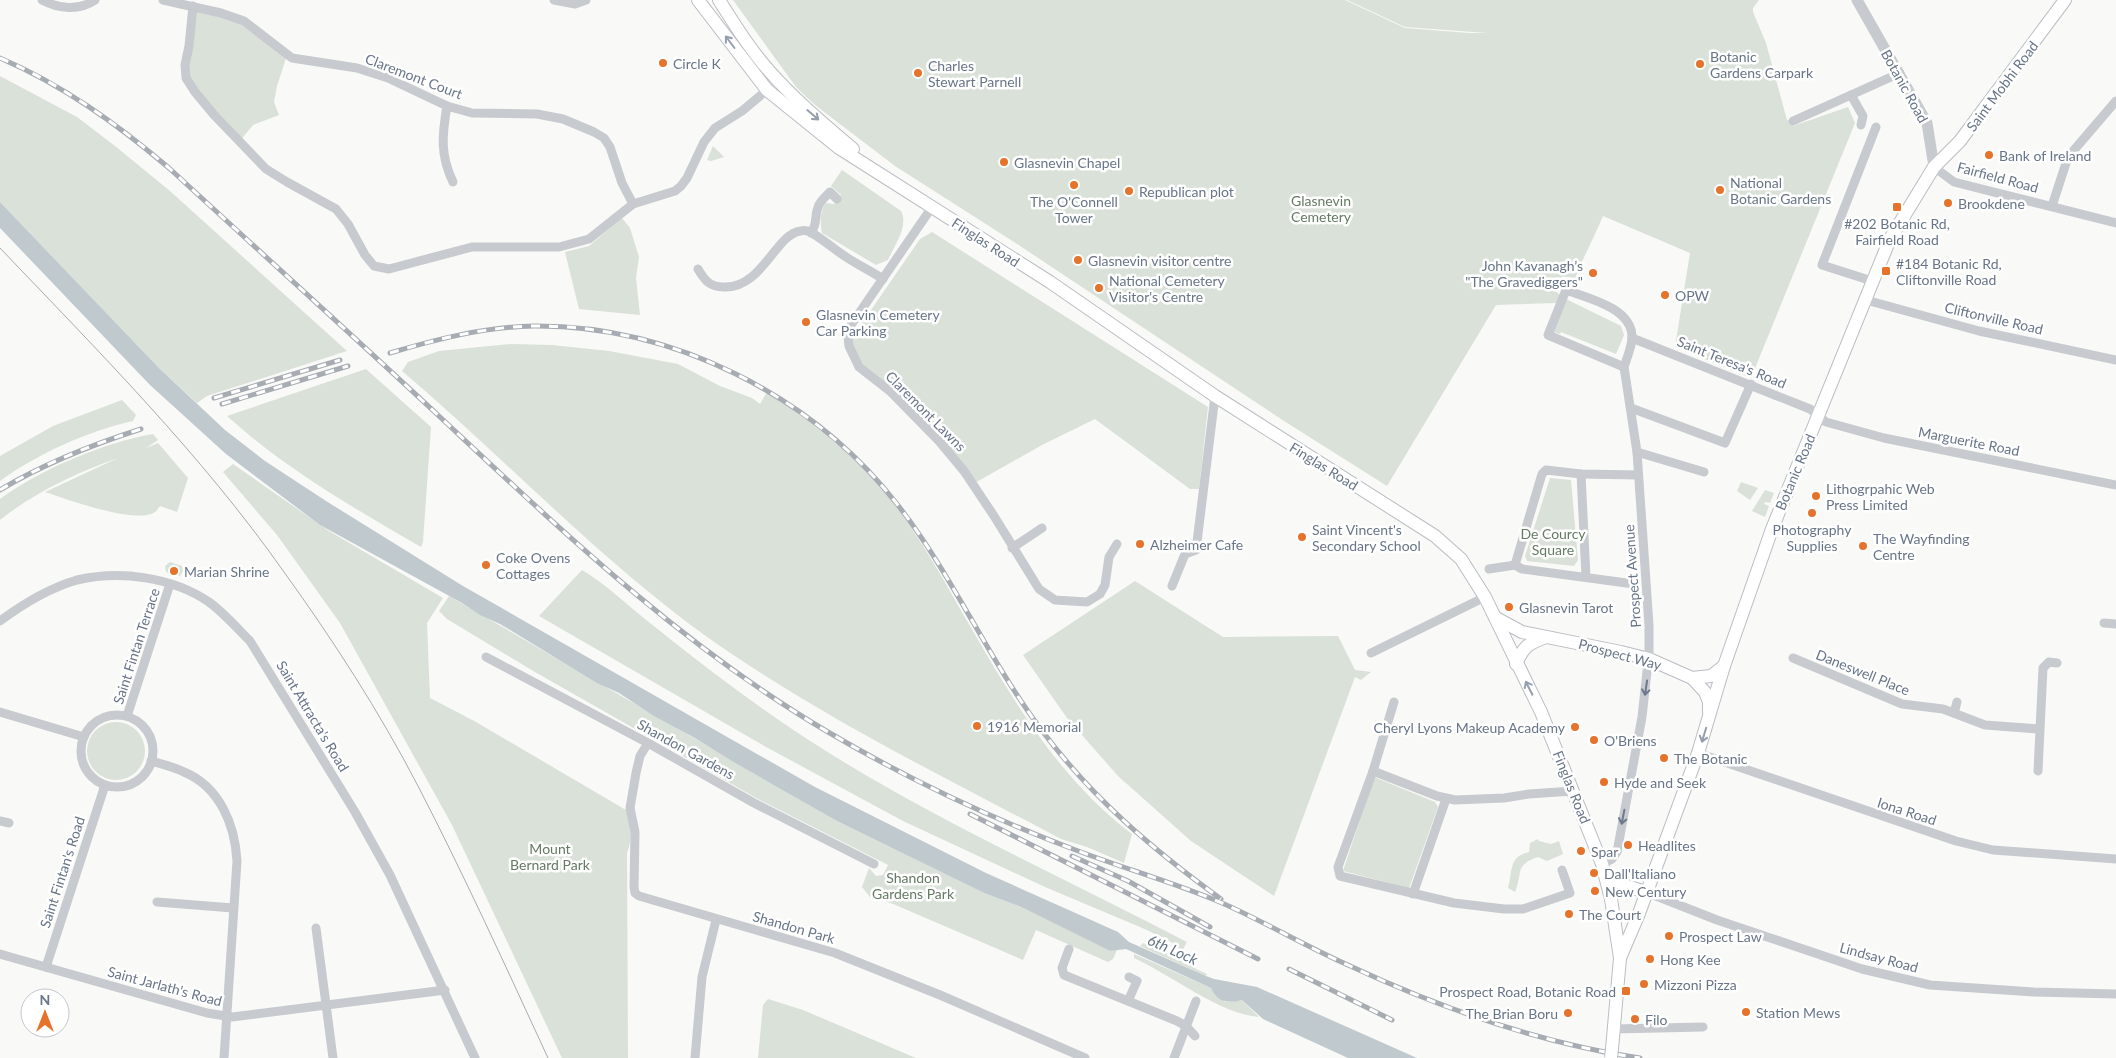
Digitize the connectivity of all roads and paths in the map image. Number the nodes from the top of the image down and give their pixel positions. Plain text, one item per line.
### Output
1 (42, 0) edge
2 (95, 0) edge
3 (162, 0) edge
4 (554, 0) edge
5 (586, 0) edge
6 (698, 0) edge
7 (719, 0) edge
8 (1858, 0) edge
9 (2065, 0) edge
10 (193, 6) junction
11 (1900, 73) junction
12 (779, 80) junction
13 (767, 90) junction
14 (1852, 95) junction
15 (2116, 101) edge
16 (447, 106) junction
17 (1793, 121) dead end
18 (1860, 126) dead end
19 (1876, 128) dead end
20 (1934, 167) junction
21 (889, 180) junction
22 (453, 182) dead end
23 (837, 199) dead end
24 (632, 204) junction
25 (2052, 206) junction
26 (932, 207) junction
27 (2116, 223) edge
28 (812, 233) junction
29 (698, 269) dead end
30 (883, 278) junction
31 (1872, 281) junction
32 (1866, 300) junction
33 (1632, 338) junction
34 (2116, 360) edge
35 (1624, 367) junction
36 (1751, 384) junction
37 (1215, 396) junction
38 (1631, 408) junction
39 (1819, 416) junction
40 (1637, 452) junction
41 (1704, 472) dead end
42 (1581, 474) junction
43 (1638, 474) junction
44 (2116, 485) edge
45 (1042, 528) dead end
46 (1117, 544) dead end
47 (1012, 548) junction
48 (1515, 566) junction
49 (1489, 569) dead end
50 (1586, 577) junction
51 (170, 584) junction
52 (1634, 584) dead end
53 (1172, 586) dead end
54 (1485, 597) junction
55 (1496, 618) junction
56 (0, 621) edge
57 (2104, 623) dead end
58 (2116, 624) edge
59 (1546, 637) junction
60 (1371, 652) dead end
61 (486, 656) dead end
62 (1793, 658) dead end
63 (1649, 659) junction
64 (2057, 663) dead end
65 (1516, 664) junction
66 (1724, 666) junction
67 (1692, 678) junction
68 (1394, 702) dead end
69 (1957, 702) dead end
70 (0, 712) edge
71 (1954, 713) junction
72 (127, 716) junction
73 (1709, 717) junction
74 (2039, 729) junction
75 (84, 737) junction
76 (648, 743) junction
77 (1698, 753) junction
78 (151, 761) junction
79 (1373, 771) junction
80 (2038, 771) dead end
81 (105, 785) junction
82 (1573, 791) junction
83 (1446, 799) junction
84 (2116, 859) edge
85 (874, 864) dead end
86 (1602, 864) junction
87 (1562, 870) dead end
88 (1608, 880) junction
89 (1646, 892) junction
90 (1413, 894) junction
91 (157, 902) dead end
92 (234, 908) junction
93 (716, 920) junction
94 (316, 928) dead end
95 (1069, 949) dead end
96 (0, 954) edge
97 (1620, 958) junction
98 (46, 967) junction
99 (1129, 977) dead end
100 (445, 990) junction
101 (2116, 994) edge
102 (1128, 1001) junction
103 (1196, 1001) dead end
104 (326, 1006) junction
105 (227, 1017) junction
106 (1186, 1026) junction
107 (1703, 1027) dead end
108 (1614, 1029) junction
109 (1195, 1036) dead end
110 (1612, 1054) edge
111 (224, 1058) edge
112 (333, 1058) edge
113 (475, 1058) edge
114 (695, 1058) edge
115 (1085, 1058) edge
116 (1174, 1058) edge

1 - 2 street
3 - 10 street, Claremont Court
4 - 5 street
13 -> 6 main road, Finglas Road
7 - 12 main road, Finglas Road
8 - 11 street, Botanic Road
9 - 20 main road, Saint Mobhi Road
10 - 16 street, Claremont Court
10 - 24 street
11 - 14 street
11 - 20 street, Botanic Road
12 - 13 street
12 -> 21 main road, Finglas Road
13 - 21 main road, Finglas Road
13 - 24 street
14 - 17 street
14 - 18 street
15 - 25 street
16 - 22 street
16 - 24 street, Claremont Court
19 - 31 street
20 - 25 street, Fairfield Road
20 - 31 main road, Botanic Road
21 - 26 main road, Finglas Road
23 - 28 street
25 - 27 street, Fairfield Road
26 - 30 street, Claremont Lawns
26 - 37 main road, Finglas Road
28 - 29 street
28 - 30 street
30 - 47 street, Claremont Lawns
31 - 32 main road, Botanic Road
32 - 34 street, Cliftonville Road
32 - 39 main road, Botanic Road
33 - 35 street
33 - 35 street
33 - 36 street, Saint Teresa's Road
35 - 38 street, Prospect Avenue
36 - 38 street
36 - 39 street, Saint Teresa's Road
37 - 53 street
37 - 54 main road, Finglas Road
38 - 40 street, Prospect Avenue
39 - 44 street, Marguerite Road
39 - 66 main road, Botanic Road
40 - 41 street
40 - 43 street, Prospect Avenue
42 - 43 street
42 - 48 street
42 - 50 street
43 - 63 street, Prospect Avenue
45 - 47 street
46 - 47 street, Claremont Lawns
48 - 49 street
48 - 50 street
50 - 52 street
51 - 56 street, Saint Attracta's Road
51 - 72 street, Saint Fintan Terrace
51 - 100 street, Saint Attracta's Road
54 - 55 main road, Finglas Road
54 - 60 street
55 - 59 main road, Prospect Way
55 - 65 main road, Finglas Road
57 - 58 street
59 - 63 main road, Prospect Way
59 - 65 main road
61 - 76 street, Shandon Gardens
62 - 71 street, Daneswell Place
63 - 67 main road, Prospect Way
63 -> 86 street, Prospect Avenue
64 - 74 street
82 -> 65 main road, Finglas Road
66 - 67 main road
66 - 73 main road, Botanic Road
67 - 73 main road, Botanic Road
68 - 79 street
69 - 71 street
70 - 75 street
71 - 74 street, Daneswell Place
72 - 75 street
72 - 78 street
73 -> 77 main road, Botanic Road
74 - 80 street
75 - 81 street
76 - 85 street, Shandon Gardens
76 - 93 street, Shandon Park
77 - 84 street, Iona Road
77 - 89 main road, Botanic Road
78 - 81 street
78 - 92 street
79 - 83 street
79 - 90 street
81 - 98 street, Saint Fintan's Road
82 - 83 street
82 - 86 main road, Finglas Road
83 - 90 street
86 - 88 main road, Finglas Road
87 - 90 street
88 - 89 main road
88 - 97 main road, Finglas Road
89 - 97 main road, Botanic Road
89 - 101 street, Lindsay Road
91 - 92 street
92 - 105 street
93 - 114 street
93 - 115 street, Shandon Park
94 - 104 street
95 - 102 street
96 - 98 street, Saint Jarlath's Road
97 - 108 main road
98 - 105 street, Saint Jarlath's Road
99 - 102 street
100 - 104 street, Saint Jarlath's Road
100 - 113 street, Saint Attracta's Road
102 - 106 street
103 - 106 street
104 - 105 street, Saint Jarlath's Road
104 - 112 street
105 - 111 street
106 - 109 street
106 - 116 street
107 - 108 street
108 - 110 main road

